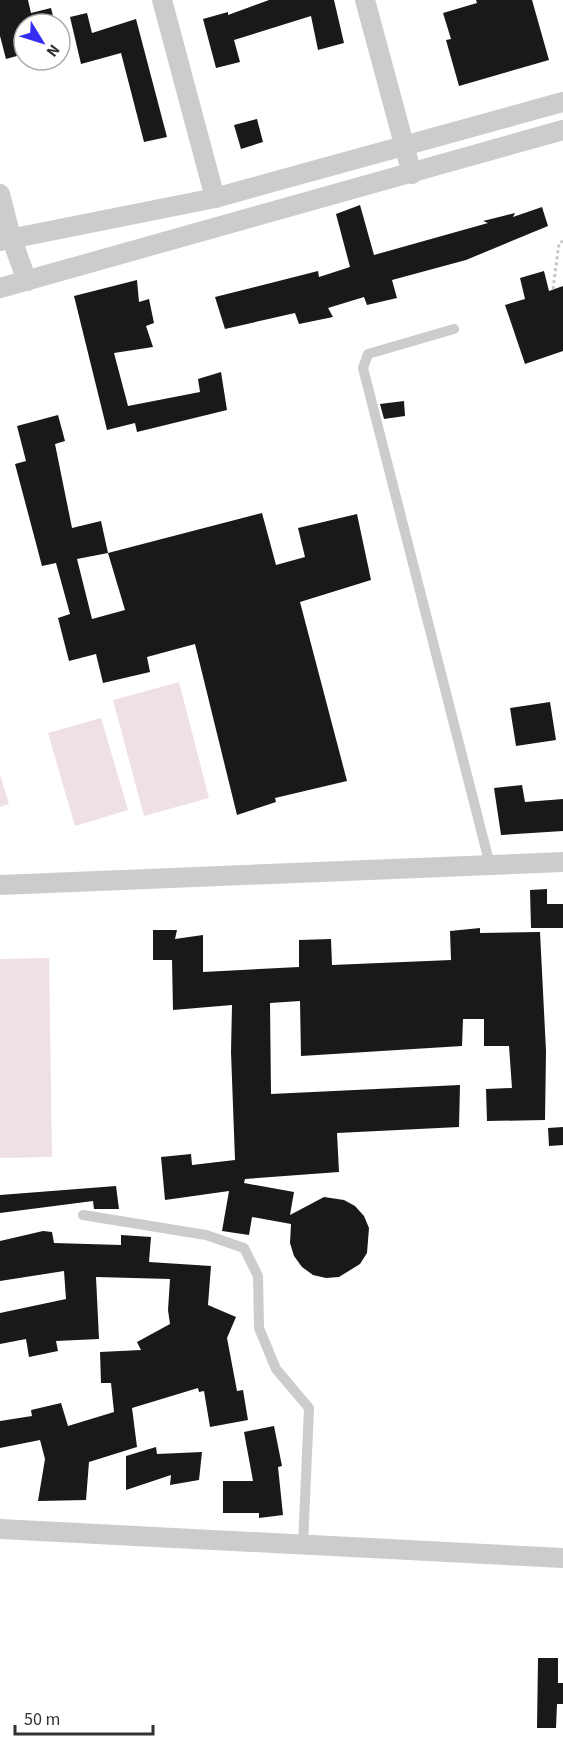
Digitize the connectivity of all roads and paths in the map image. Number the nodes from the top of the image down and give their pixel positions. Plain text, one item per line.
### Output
1 (162, 0) edge
2 (365, 0) edge
3 (563, 102) edge
4 (563, 130) edge
5 (403, 146) junction
6 (412, 174) junction
7 (0, 194) edge
8 (215, 198) junction
9 (5, 239) edge
10 (563, 242) edge
11 (27, 281) junction
12 (0, 288) edge
13 (553, 289) dead end
14 (454, 329) dead end
15 (563, 862) edge
16 (490, 865) junction
17 (0, 885) edge
18 (83, 1215) dead end
19 (0, 1529) edge
20 (303, 1545) junction
21 (563, 1558) edge

1 - 8 street
2 - 5 street
3 - 5 street
4 - 6 street
5 - 6 street
5 - 8 street
6 - 11 street
7 - 9 street
8 - 9 street
9 - 11 street
10 - 13 path
11 - 12 street
14 - 16 lane
15 - 16 street
16 - 17 street
18 - 20 lane
19 - 20 street
20 - 21 street

